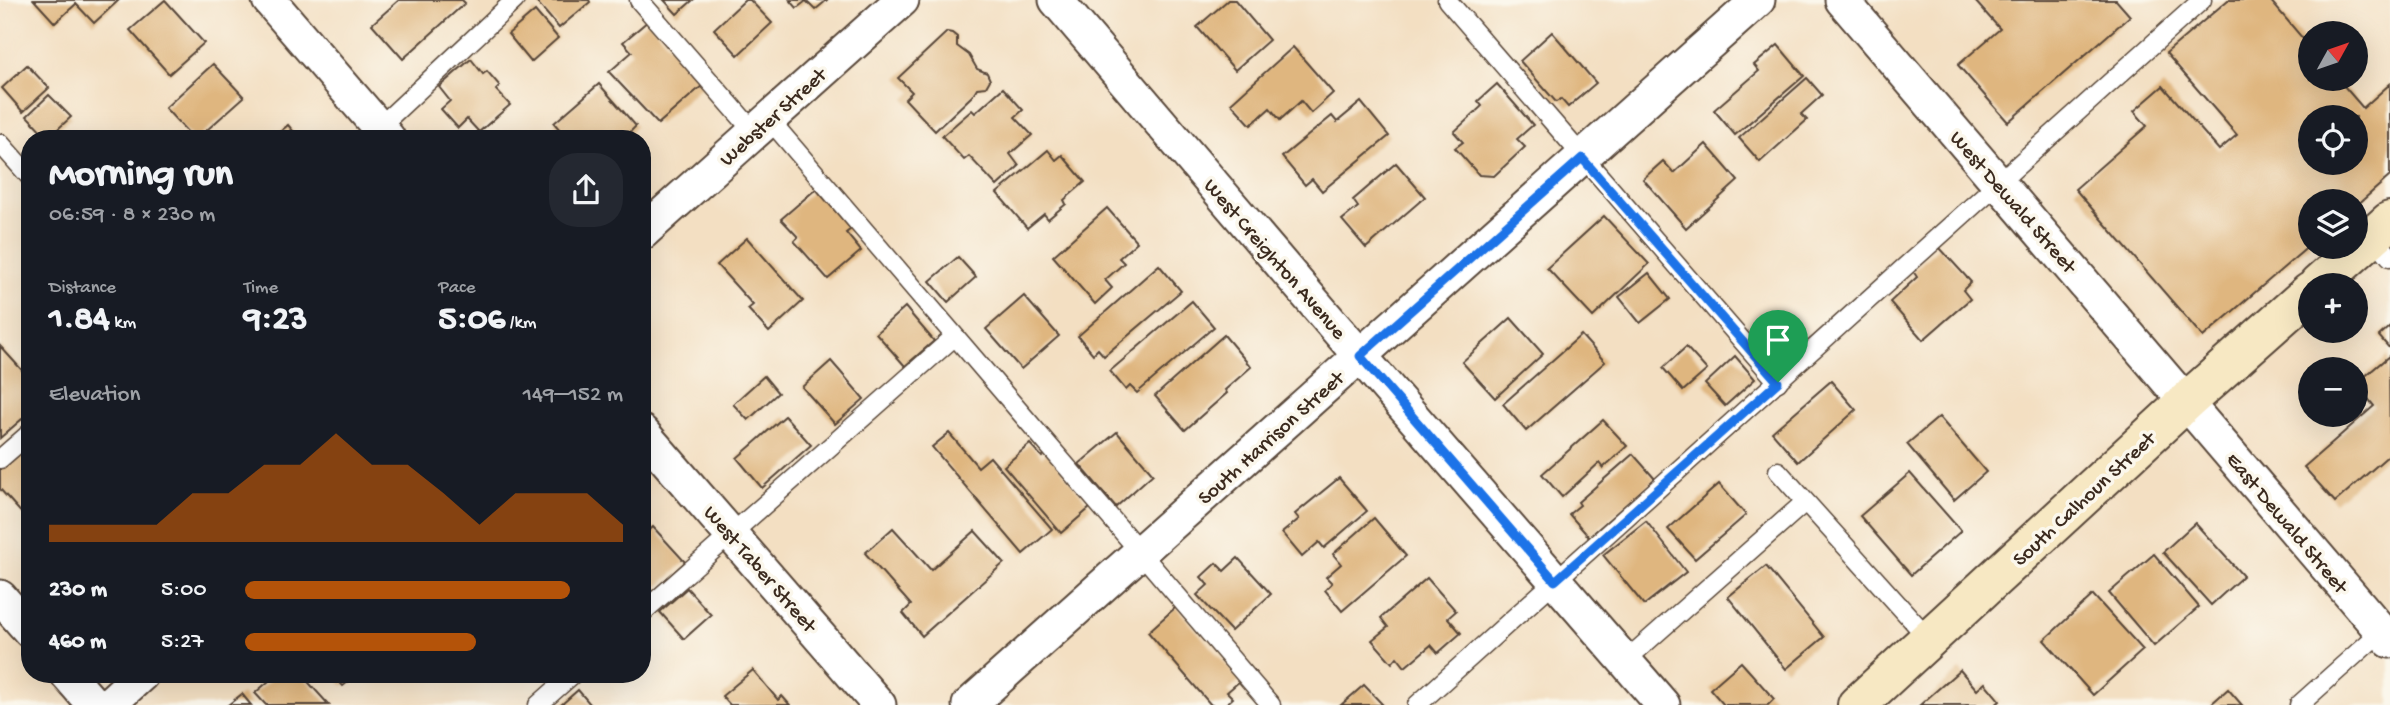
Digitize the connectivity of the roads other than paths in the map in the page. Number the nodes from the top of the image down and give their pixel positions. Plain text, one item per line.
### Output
1 (270, 0) edge
2 (515, 0) edge
3 (639, 0) edge
4 (902, 0) edge
5 (1056, 0) edge
6 (1447, 0) edge
7 (1758, 0) edge
8 (1842, 0) edge
9 (2202, 0) edge
10 (761, 126) junction
11 (374, 130) edge
12 (383, 130) edge
13 (0, 143) edge
14 (1582, 158) junction
15 (21, 167) edge
16 (1999, 183) junction
17 (651, 225) edge
18 (2384, 238) edge
19 (2335, 273) edge
20 (2298, 303) edge
21 (954, 337) junction
22 (1360, 356) junction
23 (1778, 382) junction
24 (2186, 402) junction
25 (21, 441) edge
26 (651, 442) edge
27 (0, 459) edge
28 (1778, 471) dead end
29 (1805, 502) junction
30 (731, 534) junction
31 (1139, 553) junction
32 (1555, 581) junction
33 (0, 597) edge
34 (651, 605) edge
35 (21, 621) edge
36 (2387, 632) edge
37 (1929, 639) junction
38 (1625, 661) junction
39 (75, 683) edge
40 (132, 683) edge
41 (563, 683) edge
42 (94, 705) edge
43 (108, 705) edge
44 (538, 705) edge
45 (879, 705) edge
46 (969, 705) edge
47 (1271, 705) edge
48 (1417, 705) edge
49 (1663, 705) edge
50 (1857, 705) edge
51 (2299, 705) edge

1 - 11 street
2 - 12 lane
3 - 10 lane
4 - 10 street, Webster Street
5 - 22 street, West Creighton Avenue
6 - 14 lane
7 - 14 street, South Harrison Street
8 - 16 street, West Dewald Street
9 - 16 lane
10 - 17 street, Webster Street
10 - 21 lane
13 - 15 lane
14 - 22 street, South Harrison Street
14 - 23 lane
16 - 23 lane
16 - 24 street, West Dewald Street
18 - 19 street
20 - 24 street, South Calhoun Street
21 - 30 lane
21 - 31 lane
22 - 31 street, South Harrison Street
22 - 32 street, West Creighton Avenue
23 - 32 lane
24 - 36 street, East Dewald Street
24 - 37 street, South Calhoun Street
25 - 27 lane
26 - 30 street, West Taber Street
28 - 29 lane
29 - 37 lane
29 - 38 lane
30 - 34 lane
30 - 45 street, West Taber Street
31 - 46 street, South Harrison Street
31 - 47 lane
32 - 38 street, West Creighton Avenue
32 - 48 lane
33 - 35 street
36 - 51 lane
37 - 50 street, South Calhoun Street
38 - 49 street, West Creighton Avenue
39 - 42 street
40 - 43 street
41 - 44 lane

